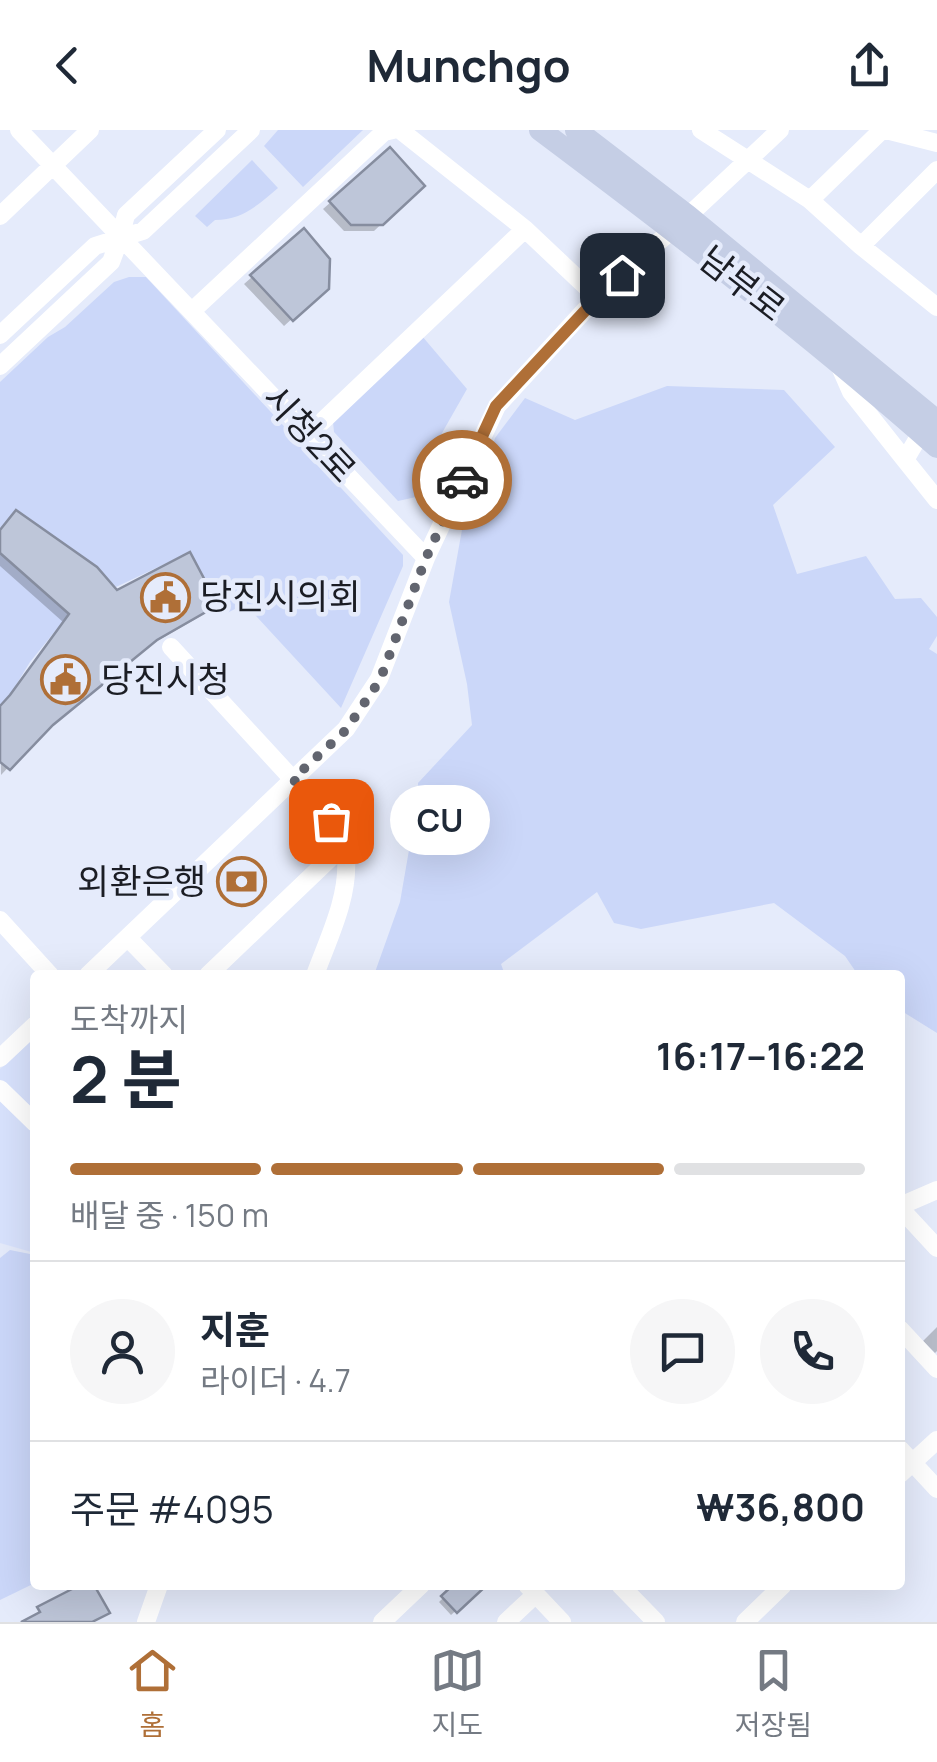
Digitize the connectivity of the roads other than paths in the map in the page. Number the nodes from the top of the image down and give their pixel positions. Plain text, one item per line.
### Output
1 (19, 130) edge
2 (90, 130) edge
3 (217, 130) edge
4 (251, 130) edge
5 (397, 130) edge
6 (540, 130) edge
7 (576, 130) edge
8 (700, 130) edge
9 (780, 130) edge
10 (884, 130) edge
11 (937, 144) edge
12 (746, 160) junction
13 (53, 166) junction
14 (937, 170) edge
15 (810, 200) junction
16 (0, 216) edge
17 (680, 223) junction
18 (524, 229) junction
19 (120, 238) junction
20 (861, 246) junction
21 (597, 298) junction
22 (937, 307) edge
23 (192, 312) junction
24 (0, 335) edge
25 (835, 358) junction
26 (0, 366) edge
27 (309, 434) junction
28 (932, 434) edge
29 (905, 460) junction
30 (937, 500) edge
31 (426, 558) junction
32 (171, 647) dead end
33 (293, 779) junction
34 (344, 844) junction
35 (324, 864) junction
36 (344, 892) junction
37 (0, 920) edge
38 (128, 938) junction
39 (45, 970) edge
40 (93, 970) edge
41 (159, 970) edge
42 (213, 970) edge
43 (318, 970) edge
44 (30, 1030) edge
45 (0, 1058) edge
46 (0, 1089) edge
47 (30, 1119) edge
48 (937, 1190) edge
49 (905, 1205) edge
50 (905, 1213) edge
51 (937, 1248) edge
52 (905, 1334) edge
53 (937, 1369) edge
54 (937, 1440) edge
55 (905, 1461) edge
56 (905, 1463) edge
57 (937, 1488) edge
58 (158, 1590) edge
59 (416, 1590) edge
60 (531, 1590) edge
61 (625, 1590) edge
62 (778, 1590) edge
63 (146, 1622) edge
64 (382, 1622) edge
65 (506, 1622) edge
66 (562, 1622) edge
67 (656, 1622) edge
68 (745, 1622) edge

1 - 13 street, 시청2로
2 - 13 street
3 - 19 street
4 - 19 street
5 - 18 street
5 - 23 street
6 - 17 main road, 남부로
7 - 17 main road, 남부로
8 - 12 street
9 - 12 street, 남부로
10 - 11 street
10 - 15 street
12 - 15 street
12 - 17 street, 남부로
13 - 16 street
13 - 19 street, 시청2로
14 - 20 street
15 - 20 street
17 - 21 street
17 - 25 main road, 남부로
17 - 28 main road, 남부로
18 - 21 street
18 - 27 street
19 - 23 street, 시청2로
19 - 24 street
19 - 26 street
20 - 22 street
21 - 31 street
23 - 27 street, 시청2로
25 - 28 main road, 남부로
25 - 29 street
27 - 31 street, 시청2로
28 - 29 street
29 - 30 street
31 - 33 street
32 - 33 street
33 - 34 street
33 - 38 street
34 - 35 street
34 - 36 street
35 - 36 street
35 - 42 street
36 - 43 street
37 - 39 street
38 - 40 street
38 - 41 street
44 - 45 street
46 - 47 street
48 - 49 street
50 - 51 street
52 - 53 street
54 - 55 street
56 - 57 street
58 - 63 street
59 - 64 street
60 - 65 street
60 - 66 street
61 - 67 street
62 - 68 street

